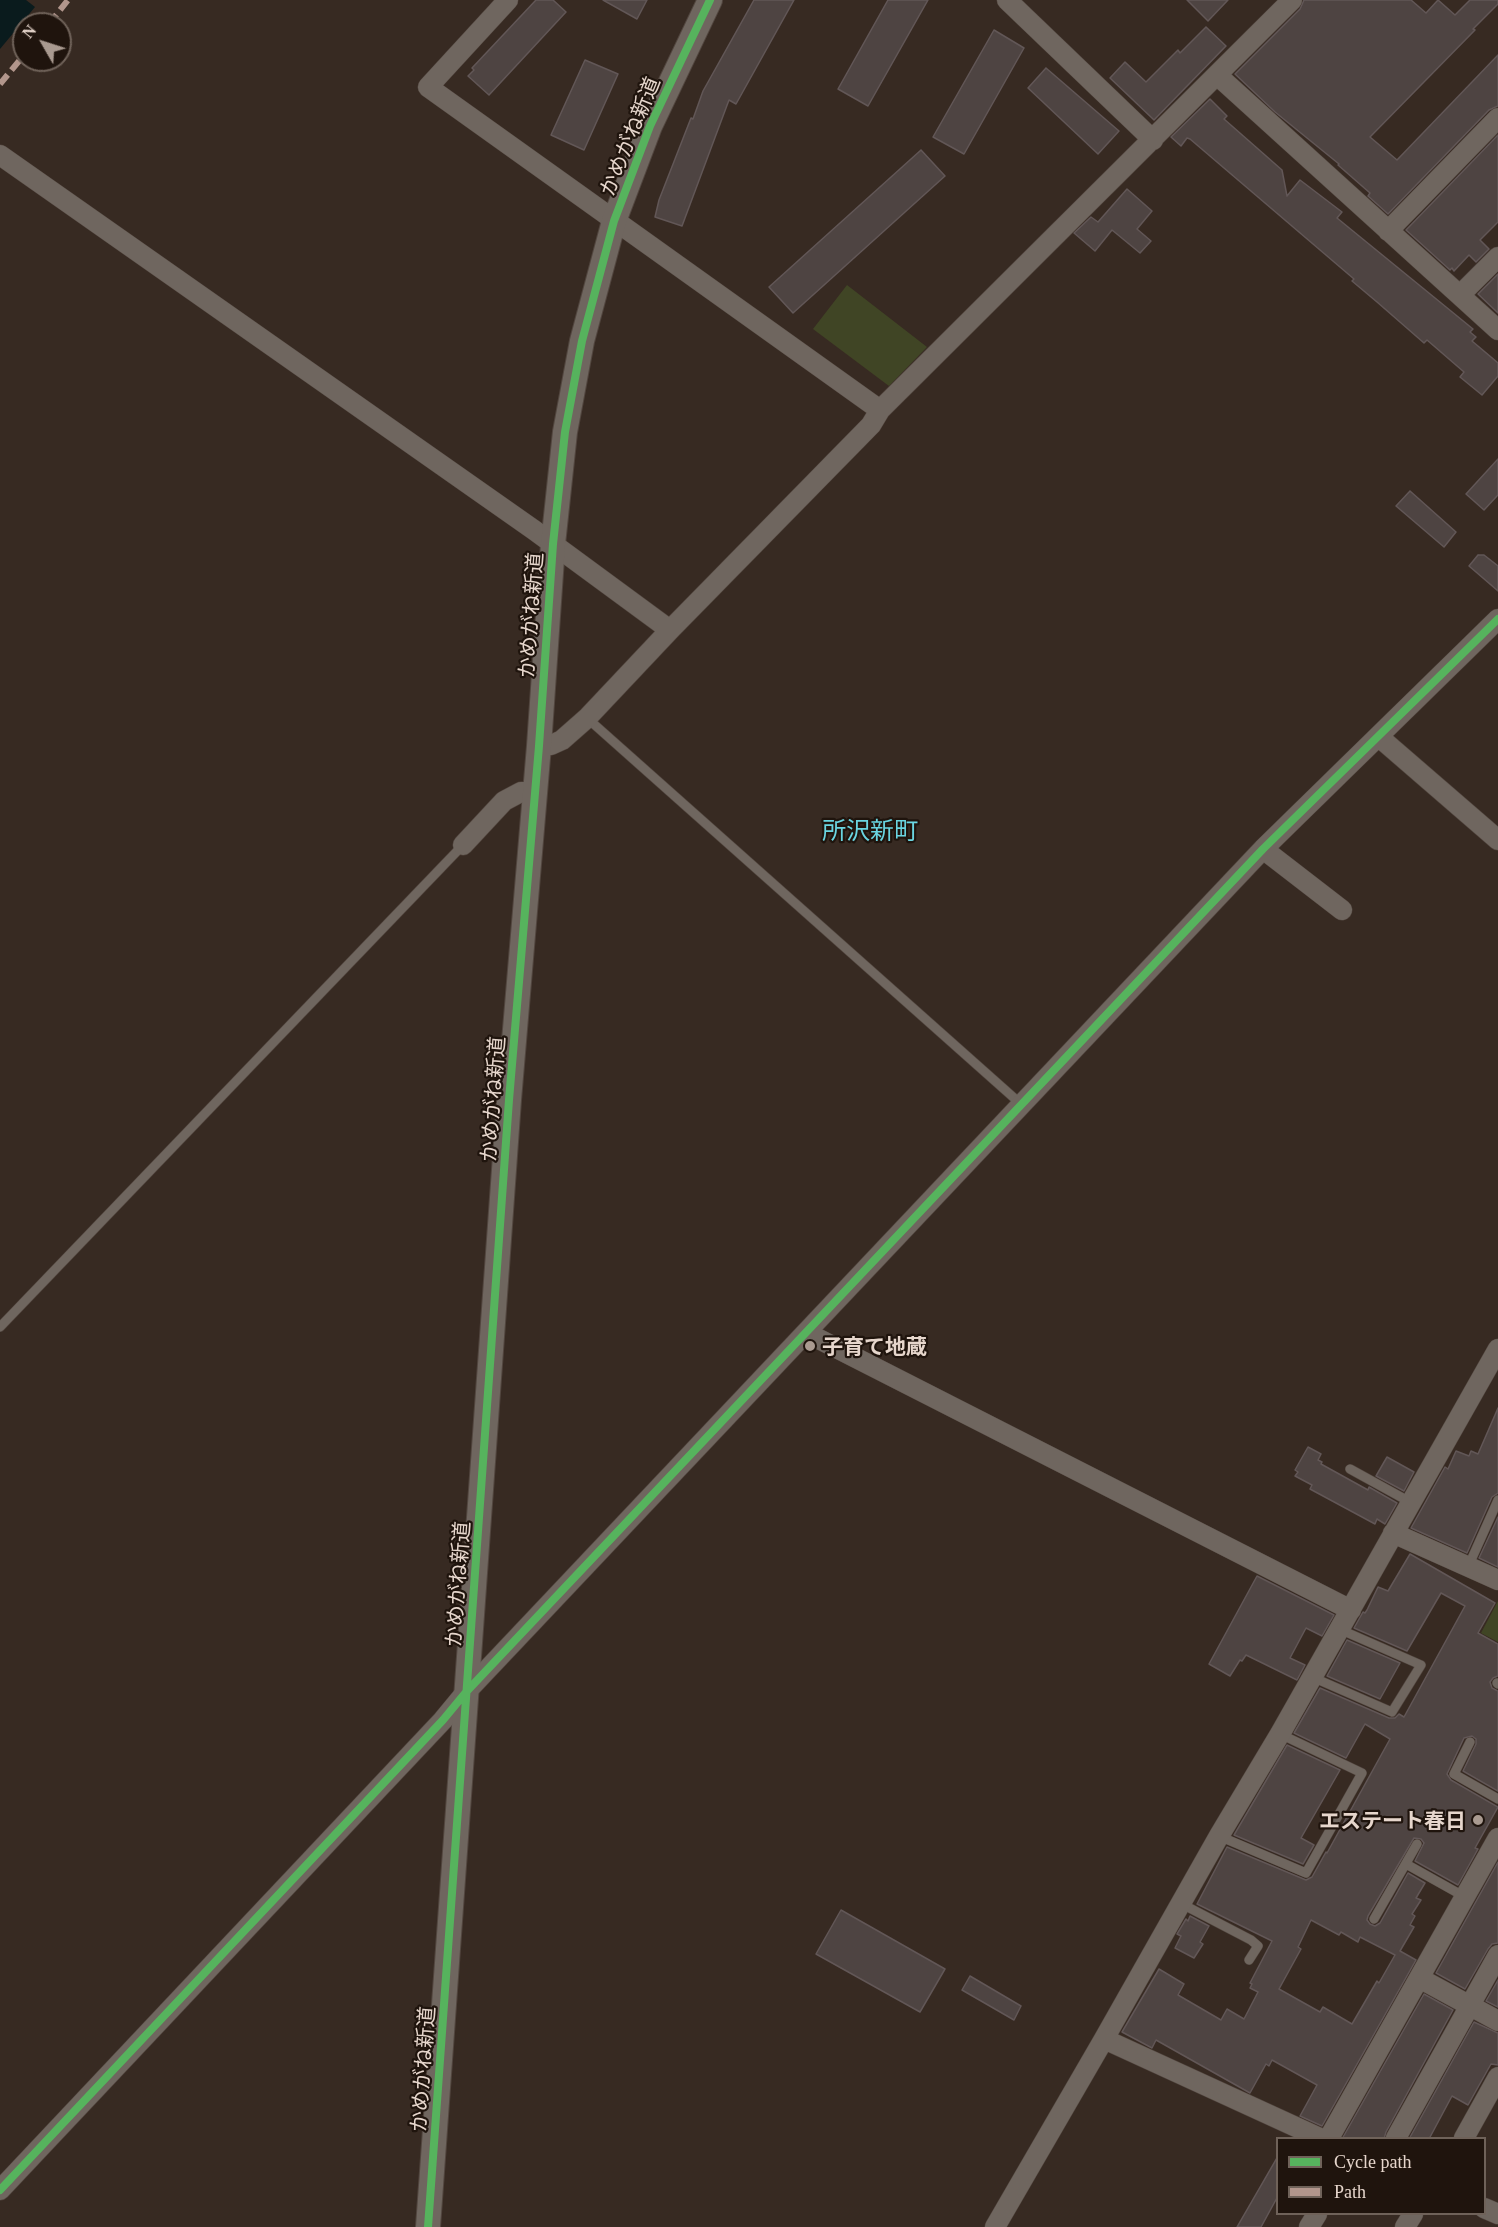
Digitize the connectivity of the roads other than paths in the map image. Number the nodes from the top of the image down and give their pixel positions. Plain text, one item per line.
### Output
1 (508, 0) edge
2 (710, 0) edge
3 (1007, 0) edge
4 (1292, 0) edge
5 (1217, 75) junction
6 (1498, 118) edge
7 (1153, 140) junction
8 (0, 154) edge
9 (614, 221) junction
10 (1388, 231) junction
11 (1498, 257) edge
12 (1460, 296) junction
13 (1498, 330) edge
14 (880, 410) junction
15 (553, 544) junction
16 (1498, 619) edge
17 (670, 630) junction
18 (587, 718) junction
19 (1379, 737) junction
20 (539, 746) junction
21 (535, 792) junction
22 (1498, 840) edge
23 (462, 845) joint
24 (1263, 849) junction
25 (1342, 910) dead end
26 (1022, 1105) junction
27 (0, 1328) edge
28 (807, 1333) junction
29 (1495, 1361) edge
30 (1350, 1469) dead end
31 (1498, 1500) edge
32 (1410, 1502) junction
33 (1393, 1533) junction
34 (1468, 1567) junction
35 (1498, 1580) edge
36 (1351, 1610) junction
37 (1339, 1629) junction
38 (1312, 1677) junction
39 (467, 1691) junction
40 (1280, 1734) junction
41 (1470, 1742) dead end
42 (1498, 1799) edge
43 (1219, 1836) junction
44 (1498, 1838) edge
45 (1417, 1844) dead end
46 (1406, 1864) junction
47 (1465, 1897) junction
48 (1180, 1903) junction
49 (1374, 1919) dead end
50 (1498, 1954) edge
51 (1249, 1960) dead end
52 (1419, 1978) junction
53 (1469, 2005) junction
54 (1498, 2021) edge
55 (1104, 2039) junction
56 (1498, 2077) edge
57 (1316, 2137) edge
58 (1330, 2137) edge
59 (1397, 2137) edge
60 (1465, 2137) edge
61 (0, 2190) edge
62 (428, 2227) edge
63 (995, 2227) edge

1 - 9 street
2 - 9 street, かめがね新道
3 - 7 street
4 - 5 street
5 - 7 street
5 - 10 street
6 - 10 street
7 - 14 street
8 - 15 street
9 - 14 street
9 - 15 street, かめがね新道
10 - 12 street
11 - 12 street
12 - 13 street
14 - 17 street
15 - 17 street
15 - 20 street, かめがね新道
16 - 19 street
17 - 18 street
18 - 20 street
18 - 26 lane
19 - 22 street
19 - 24 street
20 - 21 street, かめがね新道
21 - 23 street
21 - 39 street, かめがね新道
23 - 27 lane
24 - 25 street
24 - 26 street
26 - 28 street
28 - 36 street
28 - 39 street
29 - 32 street
30 - 32 lane
31 - 34 lane
32 - 33 street
33 - 34 street
33 - 36 street
34 - 35 street
36 - 37 street
37 - 38 street
37 - 38 lane
38 - 40 street
39 - 61 street
39 - 62 street, かめがね新道
40 - 43 street
40 - 43 lane
41 - 42 lane
43 - 48 street
44 - 47 street
45 - 46 lane
46 - 47 lane
46 - 49 lane
47 - 52 street
48 - 51 lane
48 - 55 street
50 - 53 street
52 - 53 street
52 - 58 street
53 - 54 street
53 - 59 street
55 - 57 street
55 - 63 street
56 - 60 street

